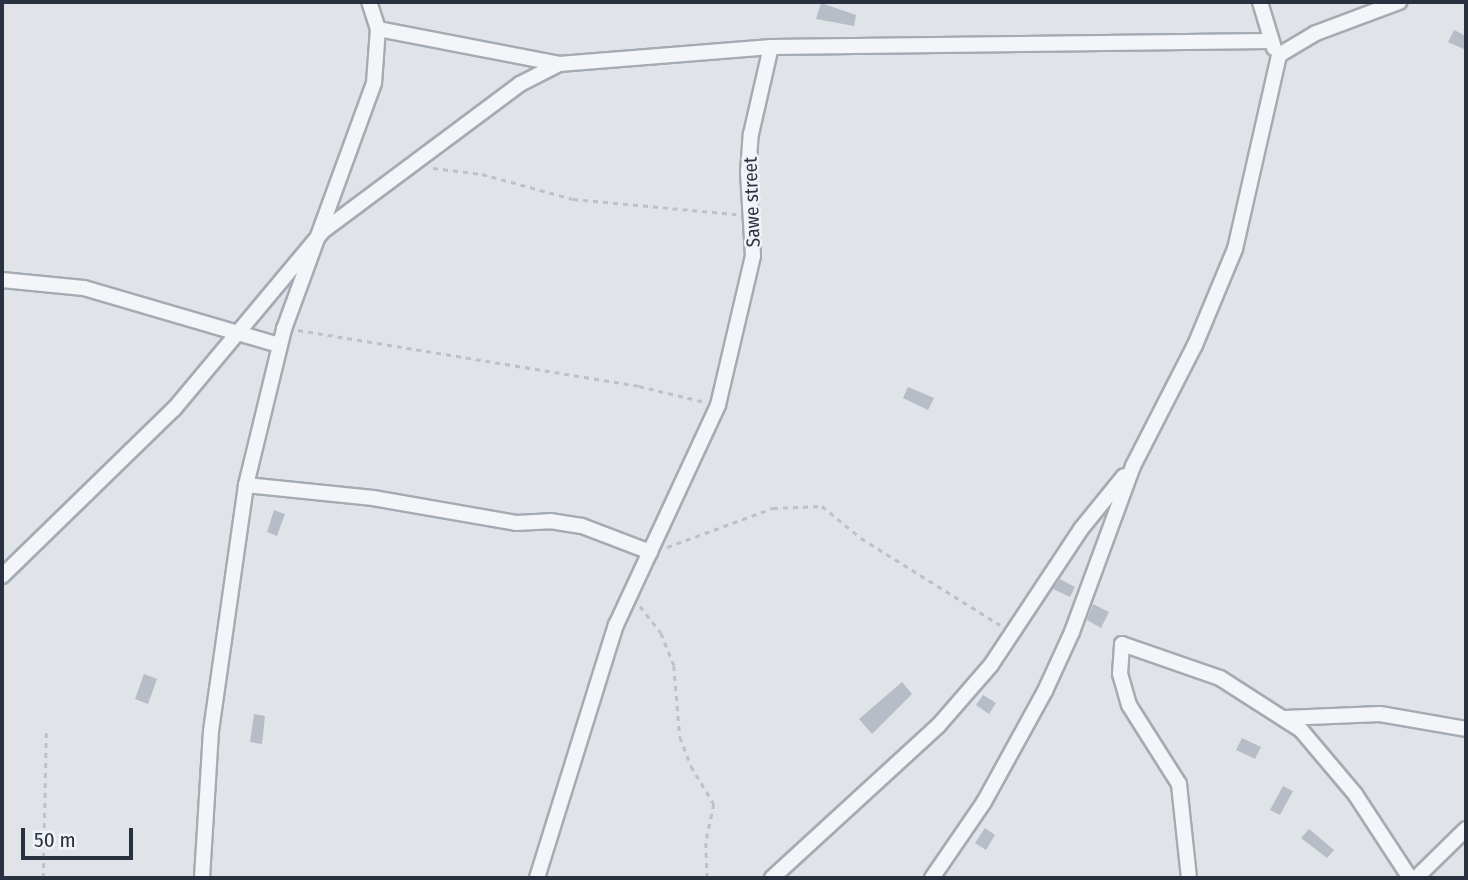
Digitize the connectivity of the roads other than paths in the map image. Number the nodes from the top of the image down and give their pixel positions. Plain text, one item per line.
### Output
1 (369, 2) edge
2 (1260, 2) edge
3 (1398, 2) edge
4 (378, 29) junction
5 (1269, 41) junction
6 (771, 47) junction
7 (1279, 55) junction
8 (559, 64) junction
9 (323, 231) junction
10 (2, 280) edge
11 (239, 332) junction
12 (279, 345) junction
13 (1133, 466) junction
14 (246, 485) junction
15 (650, 552) junction
16 (2, 576) edge
17 (1285, 719) junction
18 (1466, 729) edge
19 (1466, 830) edge
20 (202, 878) edge
21 (537, 878) edge
22 (772, 878) edge
23 (932, 878) edge
24 (1189, 878) edge
25 (1410, 878) edge
26 (1416, 878) edge

1 - 4 street
2 - 5 street
3 - 7 street
4 - 8 street
4 - 9 street
5 - 6 street
5 - 7 street
6 - 8 street
6 - 15 street, Sawe street
7 - 13 street
8 - 9 street
9 - 11 street
9 - 12 street
10 - 11 street
11 - 12 street
11 - 16 street
12 - 14 street
13 - 22 street
13 - 23 street
14 - 15 street
14 - 20 street
15 - 21 street, Sawe street
17 - 18 street
17 - 24 street
17 - 25 street
19 - 26 street

